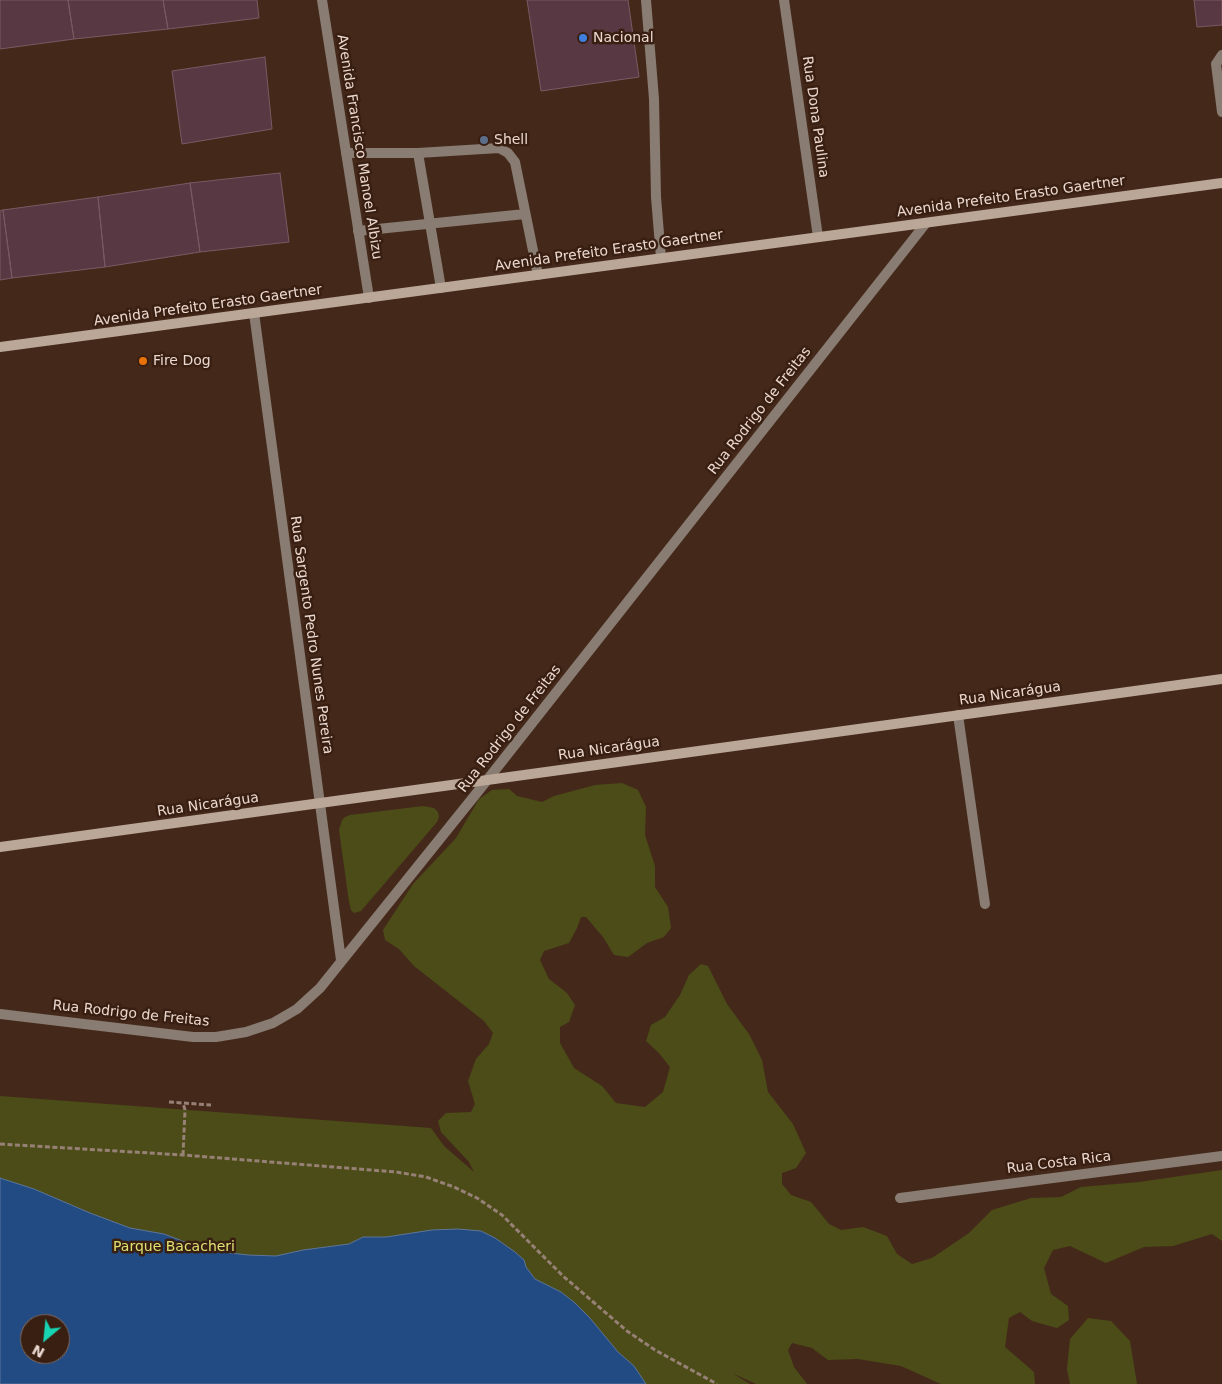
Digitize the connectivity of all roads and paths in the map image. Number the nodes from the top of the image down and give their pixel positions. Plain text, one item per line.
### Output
1 (322, 0) edge
2 (646, 0) edge
3 (784, 0) edge
4 (1222, 55) edge
5 (1222, 112) edge
6 (346, 153) junction
7 (418, 153) junction
8 (1222, 183) edge
9 (526, 214) junction
10 (926, 223) junction
11 (431, 224) junction
12 (358, 231) junction
13 (818, 237) junction
14 (661, 258) junction
15 (538, 275) junction
16 (441, 288) junction
17 (369, 298) junction
18 (254, 313) junction
19 (0, 347) edge
20 (1222, 679) edge
21 (958, 715) junction
22 (488, 779) junction
23 (320, 803) junction
24 (0, 847) edge
25 (985, 904) dead end
26 (341, 960) junction
27 (0, 1014) edge
28 (168, 1102) dead end
29 (183, 1103) junction
30 (211, 1106) dead end
31 (0, 1144) edge
32 (183, 1155) junction
33 (1222, 1156) edge
34 (900, 1198) dead end
35 (718, 1384) edge

1 - 6 street, Avenida Francisco Manoel Albizu
2 - 14 street
3 - 13 street, Rua Dona Paulina
4 - 5 street
6 - 7 street
6 - 12 street, Avenida Francisco Manoel Albizu
7 - 9 street
7 - 11 street
8 - 10 main road, Avenida Prefeito Erasto Gaertner
9 - 11 street
9 - 15 street
10 - 13 main road, Avenida Prefeito Erasto Gaertner
10 - 22 street, Rua Rodrigo de Freitas
11 - 12 street
11 - 16 street
12 - 17 street, Avenida Francisco Manoel Albizu
13 - 14 main road, Avenida Prefeito Erasto Gaertner
14 - 15 main road, Avenida Prefeito Erasto Gaertner
15 - 16 main road, Avenida Prefeito Erasto Gaertner
16 - 17 main road, Avenida Prefeito Erasto Gaertner
17 - 18 main road, Avenida Prefeito Erasto Gaertner
18 - 19 main road, Avenida Prefeito Erasto Gaertner
18 - 23 street, Rua Sargento Pedro Nunes Pereira
20 - 21 main road, Rua Nicarágua
21 - 22 main road, Rua Nicarágua
21 - 25 street
22 - 23 main road, Rua Nicarágua
22 - 26 street, Rua Rodrigo de Freitas
23 - 24 main road, Rua Nicarágua
23 - 26 street, Rua Sargento Pedro Nunes Pereira
26 - 27 street, Rua Rodrigo de Freitas
28 - 29 path
29 - 30 path
29 - 32 path
31 - 32 path
32 - 35 path
33 - 34 street, Rua Costa Rica

